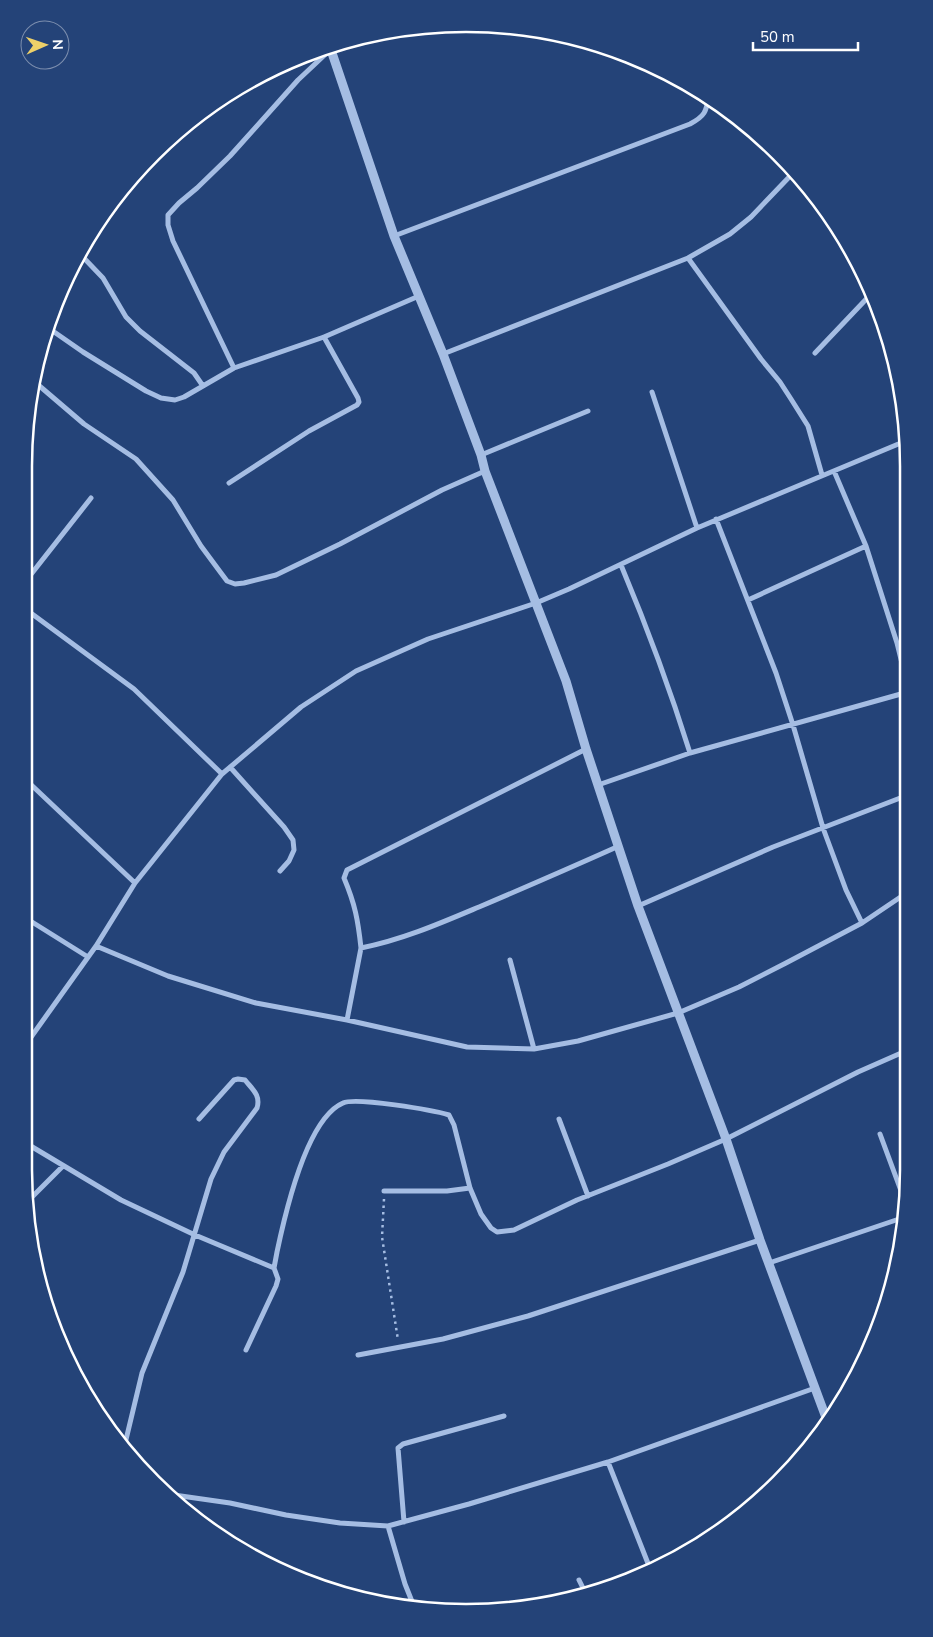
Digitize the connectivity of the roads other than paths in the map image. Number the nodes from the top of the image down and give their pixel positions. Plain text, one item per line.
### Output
1 (332, 54) edge
2 (319, 59) edge
3 (707, 105) edge
4 (790, 177) edge
5 (394, 236) junction
6 (688, 258) junction
7 (85, 260) edge
8 (419, 296) junction
9 (867, 299) edge
10 (55, 331) edge
11 (324, 337) junction
12 (815, 353) dead end
13 (443, 354) junction
14 (234, 368) junction
15 (203, 386) junction
16 (40, 387) edge
17 (652, 392) dead end
18 (588, 411) dead end
19 (900, 443) edge
20 (481, 455) junction
21 (485, 471) junction
22 (834, 471) junction
23 (822, 475) junction
24 (229, 483) dead end
25 (91, 498) dead end
26 (716, 520) junction
27 (698, 528) junction
28 (866, 546) junction
29 (621, 565) junction
30 (32, 572) edge
31 (748, 600) junction
32 (536, 602) junction
33 (32, 614) edge
34 (900, 656) edge
35 (900, 692) edge
36 (793, 725) junction
37 (586, 749) junction
38 (690, 753) junction
39 (230, 767) junction
40 (222, 774) junction
41 (598, 785) junction
42 (32, 786) edge
43 (900, 798) edge
44 (823, 828) junction
45 (619, 846) junction
46 (280, 871) dead end
47 (135, 884) junction
48 (900, 897) edge
49 (638, 906) junction
50 (32, 923) edge
51 (862, 923) junction
52 (96, 946) junction
53 (361, 948) junction
54 (88, 957) junction
55 (510, 960) dead end
56 (678, 1013) junction
57 (347, 1020) junction
58 (32, 1036) edge
59 (534, 1049) junction
60 (900, 1054) edge
61 (200, 1119) dead end
62 (559, 1119) dead end
63 (880, 1134) dead end
64 (726, 1139) junction
65 (32, 1147) edge
66 (63, 1166) junction
67 (470, 1188) junction
68 (900, 1188) edge
69 (384, 1191) road end
70 (33, 1196) edge
71 (588, 1196) junction
72 (898, 1219) edge
73 (195, 1236) junction
74 (760, 1240) junction
75 (769, 1263) junction
76 (274, 1268) junction
77 (246, 1350) dead end
78 (358, 1355) dead end
79 (816, 1388) junction
80 (825, 1415) edge
81 (504, 1416) dead end
82 (126, 1440) edge
83 (608, 1462) junction
84 (179, 1496) edge
85 (404, 1522) junction
86 (388, 1526) junction
87 (648, 1564) edge
88 (579, 1580) dead end
89 (583, 1589) edge
90 (412, 1601) edge

1 - 5 street
2 - 14 street
3 - 5 street
4 - 6 street
5 - 8 street
6 - 13 street
6 - 23 street
7 - 15 street
8 - 11 street
8 - 13 street
9 - 12 street
10 - 15 street
11 - 14 street
11 - 24 street
13 - 20 street
14 - 15 street
16 - 21 street
17 - 27 street
18 - 20 street
19 - 22 street
20 - 21 street
21 - 32 street
22 - 23 street
22 - 28 street
23 - 26 street
25 - 30 street
26 - 27 street
26 - 31 street
27 - 29 street
28 - 31 street
28 - 34 street
29 - 32 street
29 - 38 street
31 - 36 street
32 - 37 street
32 - 39 street
33 - 40 street
35 - 36 street
36 - 38 street
36 - 44 street
37 - 41 street
37 - 53 street
38 - 41 street
39 - 40 street
39 - 46 street
40 - 47 street
41 - 45 street
42 - 47 street
43 - 44 street
44 - 49 street
44 - 51 street
45 - 49 street
45 - 53 street
47 - 52 street
48 - 51 street
49 - 56 street
50 - 54 street
51 - 56 street
52 - 54 street
52 - 57 street
53 - 57 street
54 - 58 street
55 - 59 street
56 - 59 street
56 - 64 street
57 - 59 street
60 - 64 street
61 - 73 street
62 - 71 street
63 - 68 street
64 - 71 street
64 - 74 street
65 - 66 street
66 - 70 street
66 - 73 street
67 - 69 street
67 - 71 street
67 - 76 street
72 - 75 street
73 - 76 street
73 - 82 street
74 - 75 street
74 - 78 street
75 - 79 street
76 - 77 street
79 - 80 street
79 - 83 street
81 - 85 street
83 - 85 street
83 - 87 street
84 - 86 street
85 - 86 street
86 - 90 street
88 - 89 street

